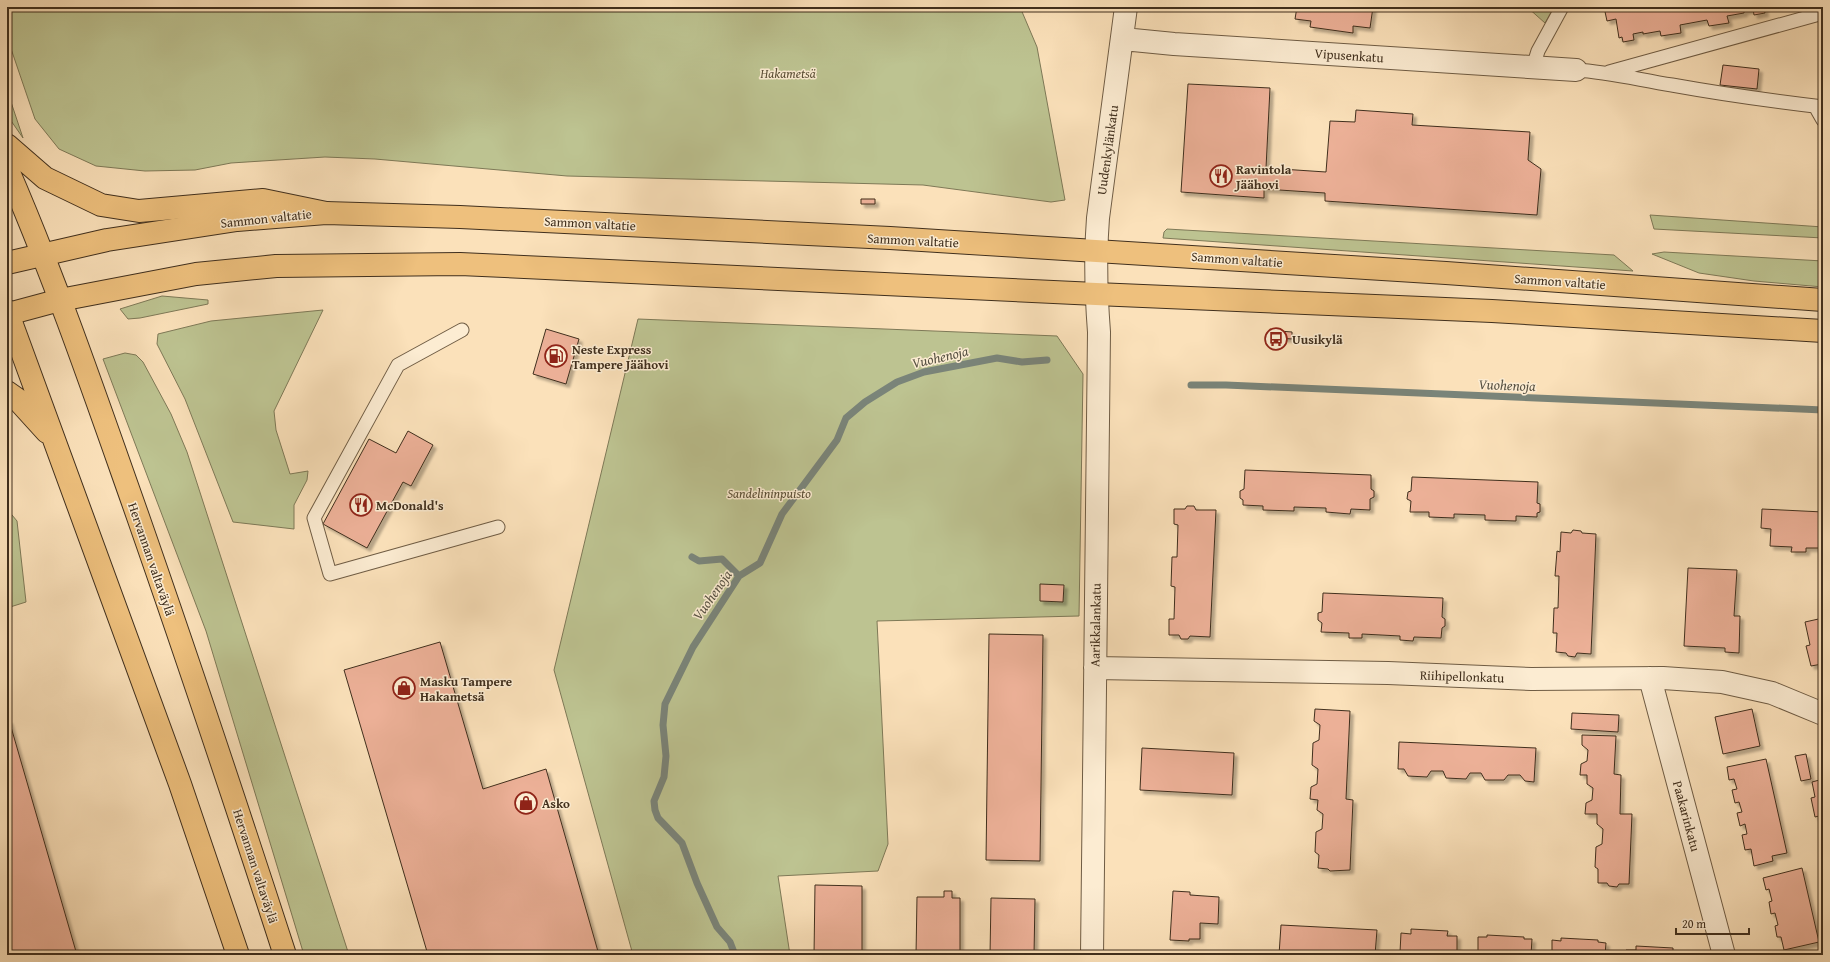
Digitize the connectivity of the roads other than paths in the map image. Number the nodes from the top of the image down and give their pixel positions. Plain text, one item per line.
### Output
1 (1126, 7) edge
2 (1562, 7) edge
3 (1823, 13) edge
4 (1123, 39) junction
5 (1533, 67) junction
6 (1576, 70) joint
7 (1608, 72) junction
8 (1819, 106) edge
9 (1823, 120) edge
10 (7, 145) edge
11 (7, 168) edge
12 (326, 213) junction
13 (1095, 251) junction
14 (42, 254) junction
15 (7, 263) edge
16 (1096, 294) junction
17 (60, 300) junction
18 (1823, 300) edge
19 (8, 312) edge
20 (462, 330) dead end
21 (1823, 331) edge
22 (7, 392) edge
23 (53, 440) junction
24 (498, 527) dead end
25 (1095, 668) junction
26 (1650, 678) junction
27 (1823, 714) edge
28 (238, 955) edge
29 (285, 955) edge
30 (1092, 955) edge
31 (1724, 955) edge

1 - 4 street, Uudenkylänkatu
2 - 5 lane
3 - 7 lane
4 - 5 street, Vipusenkatu
4 - 13 street, Uudenkylänkatu
5 - 6 street, Vipusenkatu
6 - 7 lane
7 - 8 lane
8 - 9 lane
10 - 12 main road
11 - 14 main road, Hervannan valtaväylä
12 - 13 main road, Sammon valtatie
12 - 14 main road, Sammon valtatie
13 - 16 street, Uudenkylänkatu
13 - 18 main road, Sammon valtatie
14 - 15 main road, Sammon valtatie
14 - 17 main road, Hervannan valtaväylä
16 - 17 main road
16 - 21 main road
16 - 25 street, Aarikkalankatu
17 - 19 main road
17 - 29 main road, Hervannan valtaväylä
19 - 23 main road
20 - 24 lane
22 - 23 main road
23 - 28 main road
25 - 26 street, Riihipellonkatu
25 - 30 street, Aarikkalankatu
26 - 27 street, Riihipellonkatu
26 - 31 street, Paakarinkatu

